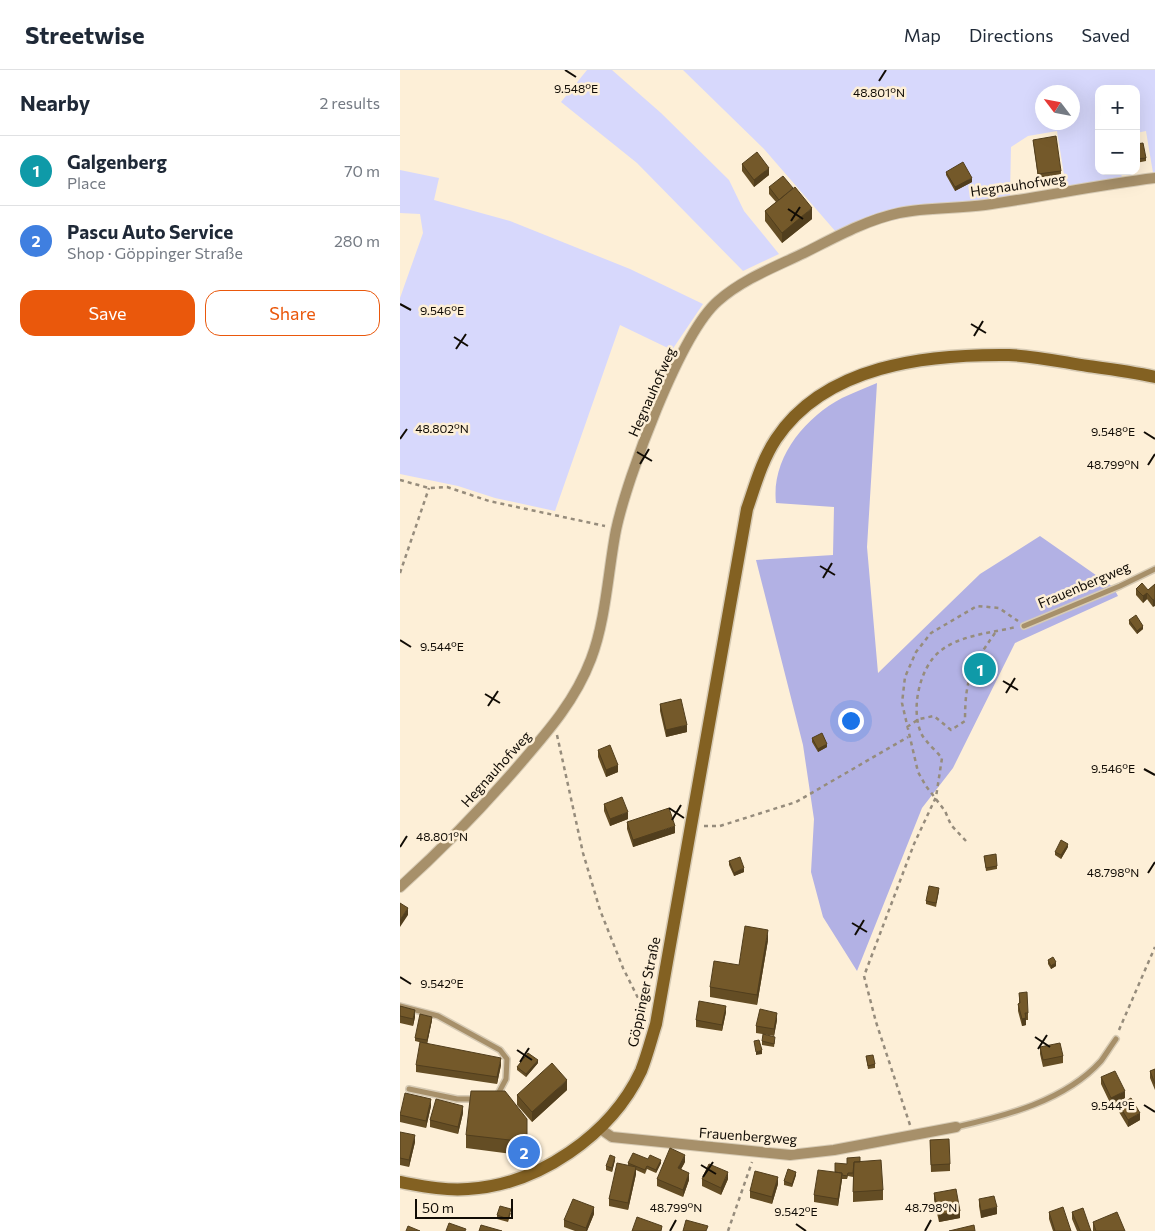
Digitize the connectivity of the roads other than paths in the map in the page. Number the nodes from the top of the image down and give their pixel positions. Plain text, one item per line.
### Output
1 (1155, 178) edge
2 (1155, 377) edge
3 (1155, 569) edge
4 (1024, 626) road end
5 (400, 887) edge
6 (400, 1006) edge
7 (1116, 1039) road end
8 (409, 1089) dead end
9 (482, 1099) edge
10 (490, 1099) edge
11 (956, 1126) joint
12 (599, 1128) junction
13 (400, 1182) edge

1 - 5 street, Hegnauhofweg
2 - 12 main road, Göppinger Straße
3 - 4 lane, Frauenbergweg
6 - 10 lane
7 - 11 lane
8 - 9 lane
11 - 12 street, Frauenbergweg
12 - 13 main road, Göppinger Straße

